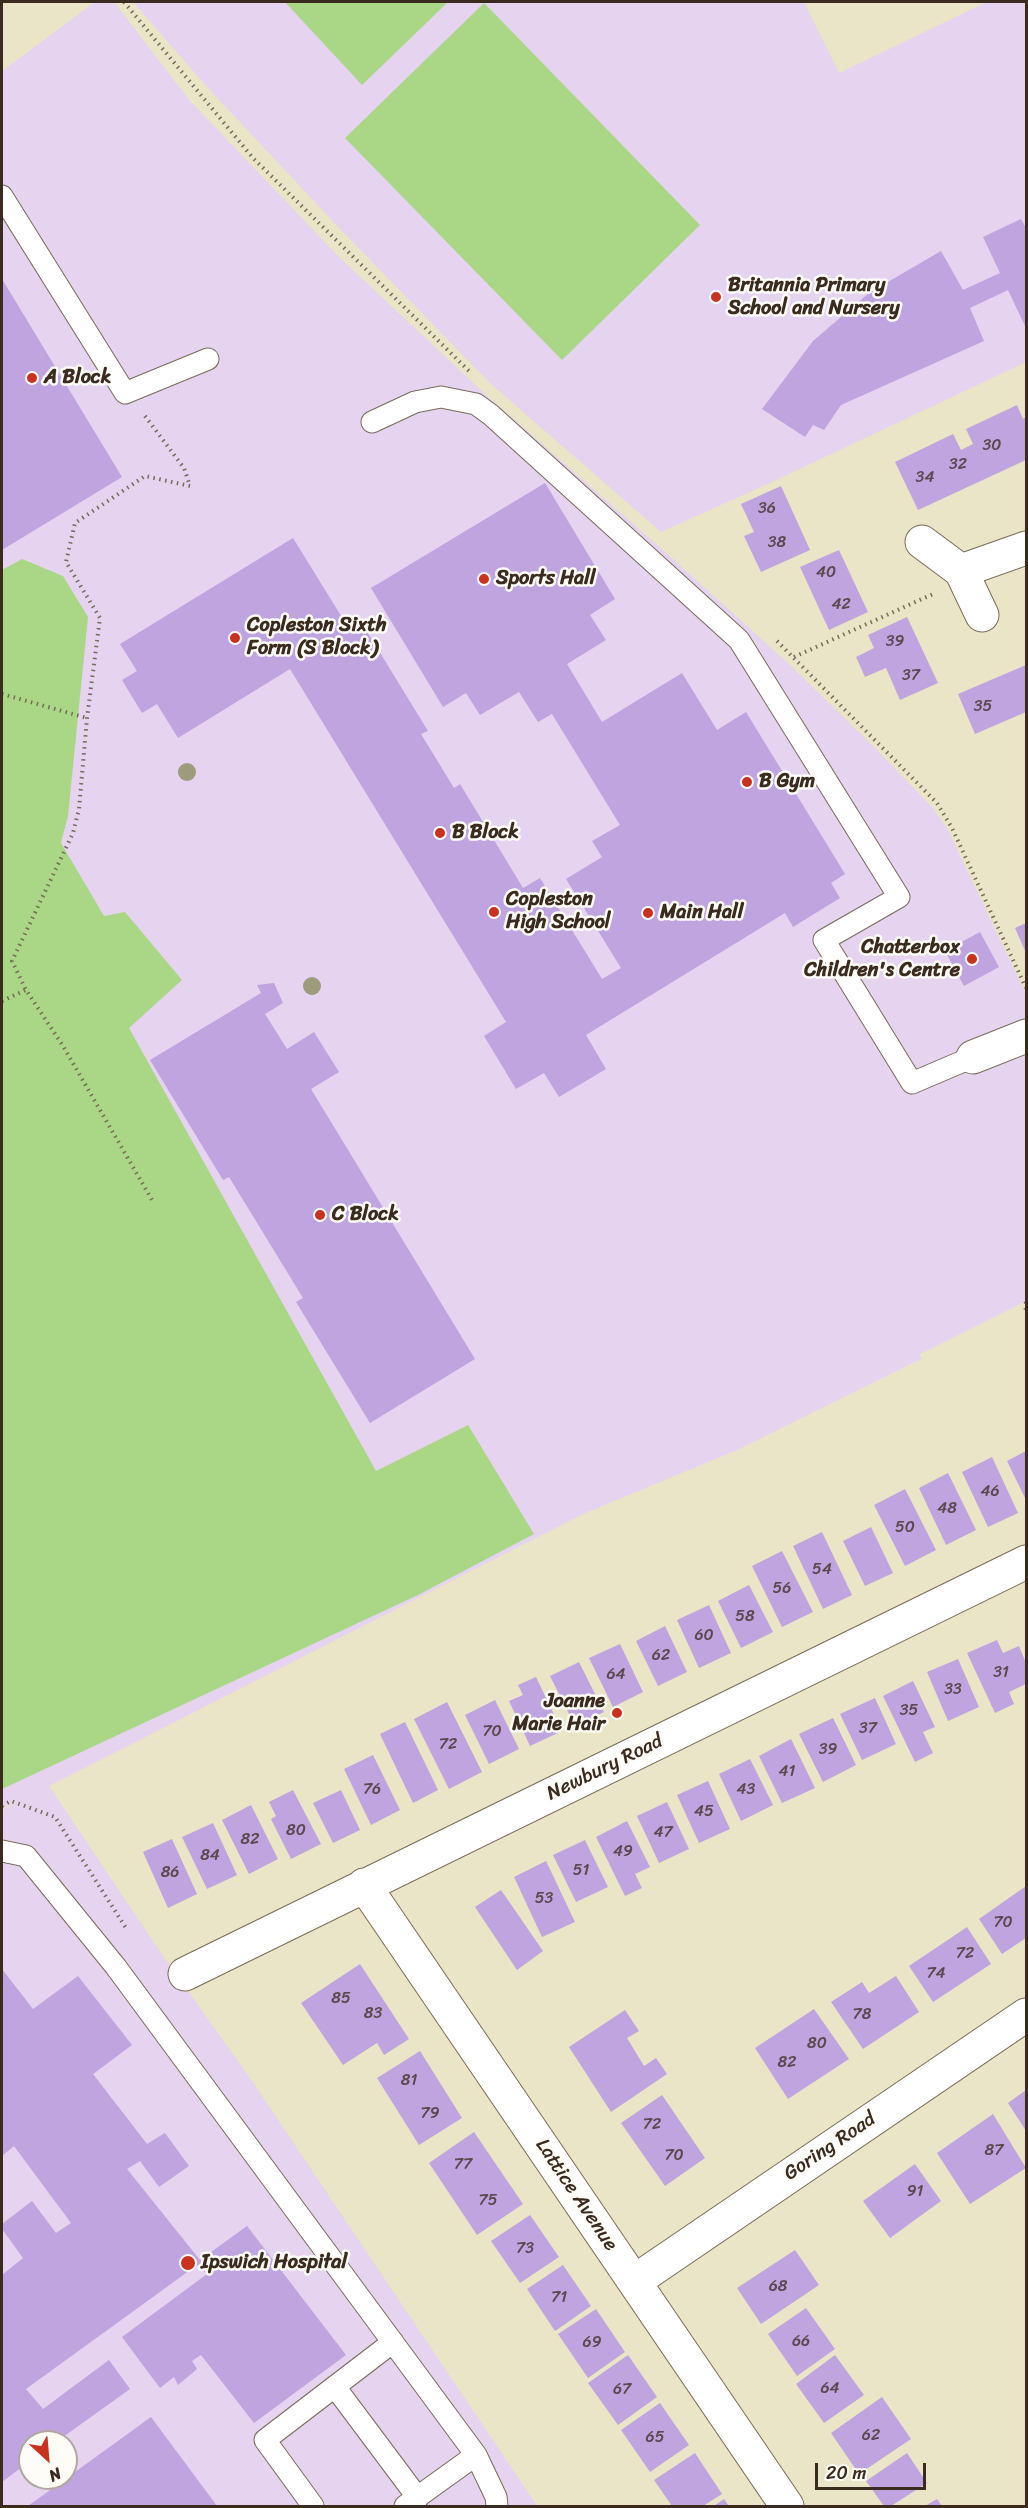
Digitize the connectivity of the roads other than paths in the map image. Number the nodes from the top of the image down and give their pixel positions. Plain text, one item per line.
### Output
1 (2, 196) edge
2 (208, 358) dead end
3 (372, 422) dead end
4 (922, 542) dead end
5 (1026, 548) edge
6 (961, 571) junction
7 (982, 615) dead end
8 (1026, 1036) edge
9 (973, 1057) joint
10 (1026, 1562) edge
11 (2, 1851) edge
12 (364, 1885) junction
13 (185, 1974) dead end
14 (1026, 2015) edge
15 (635, 2280) junction
16 (393, 2342) junction
17 (335, 2387) junction
18 (476, 2455) junction
19 (411, 2502) edge
20 (313, 2506) edge
21 (497, 2506) edge
22 (787, 2506) edge

1 - 2 lane
3 - 9 lane
4 - 6 street
5 - 6 street
6 - 7 street
8 - 9 street
10 - 12 street, Newbury Road
11 - 16 lane
12 - 13 street, Newbury Road
12 - 15 street, Lattice Avenue
14 - 15 street, Goring Road
15 - 22 street, Lattice Avenue
16 - 17 lane
16 - 18 lane
17 - 19 lane
17 - 20 lane
18 - 19 lane
18 - 21 lane

